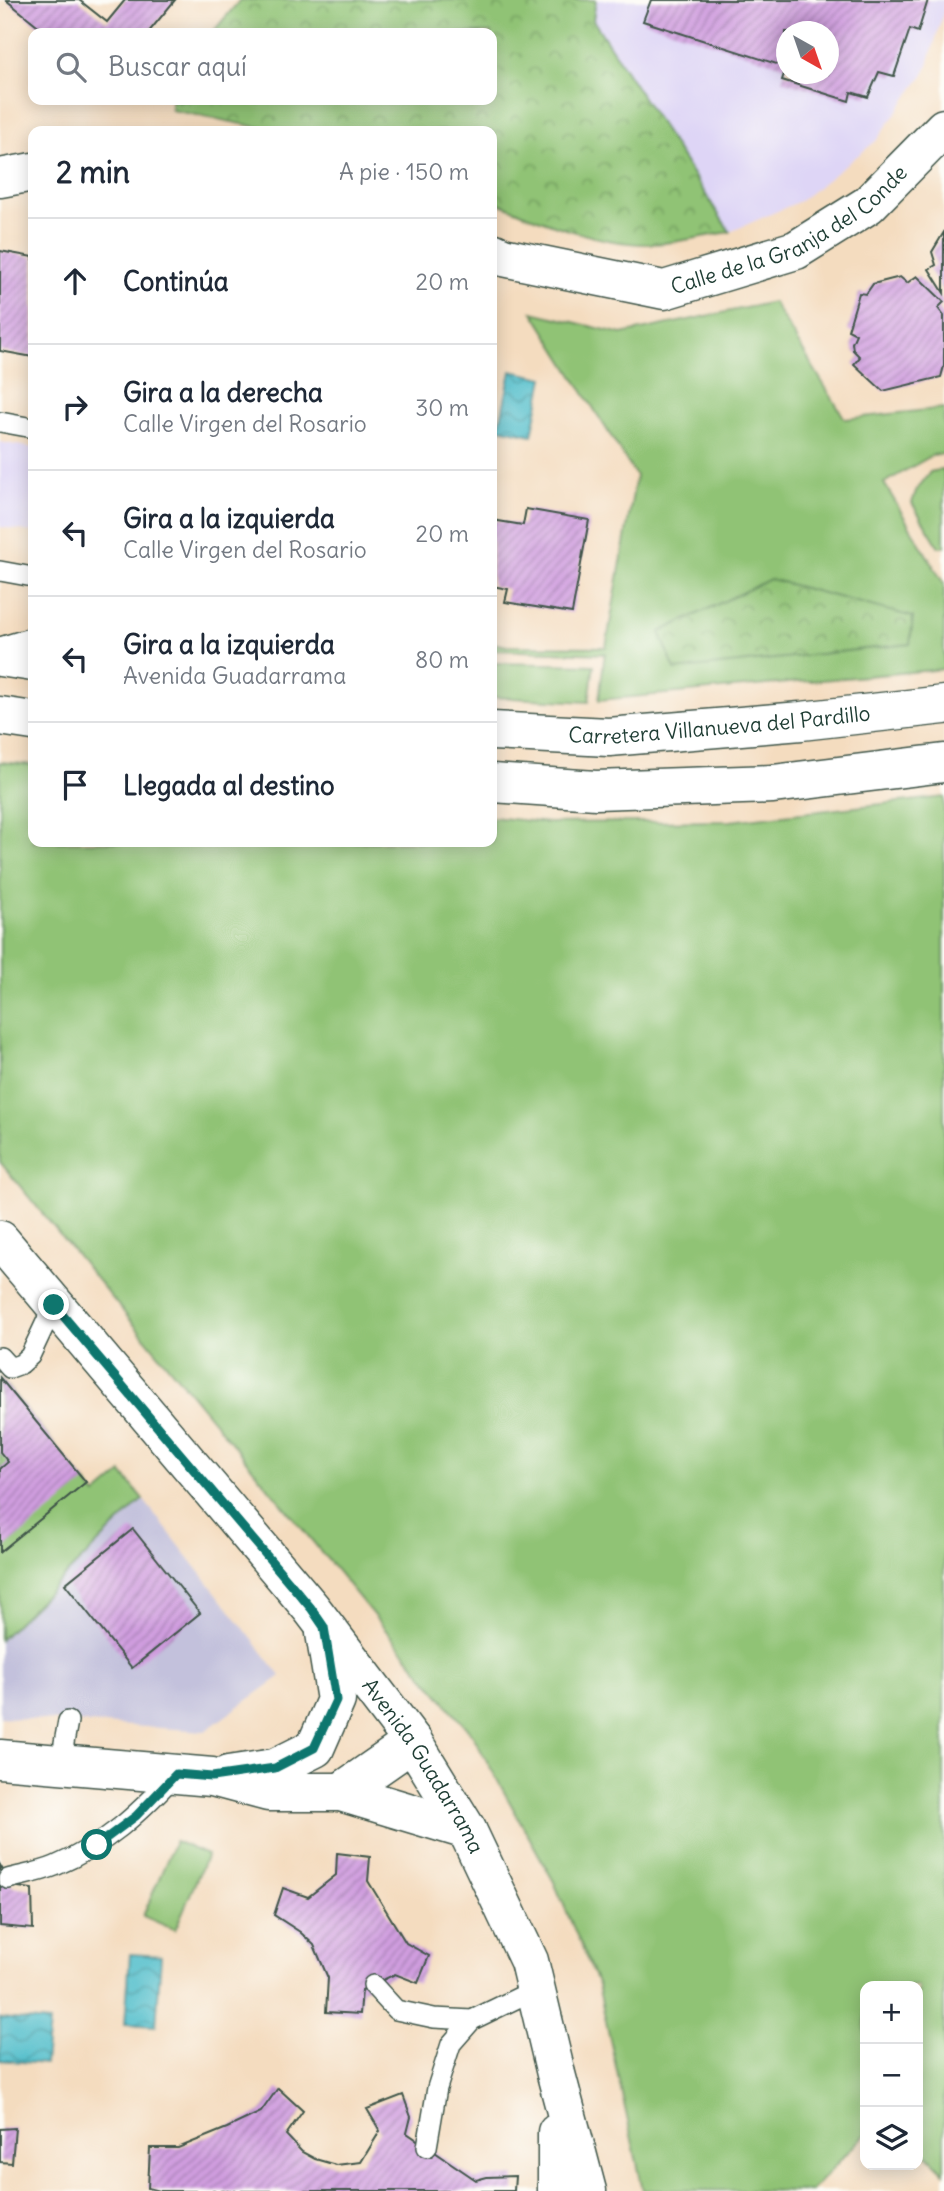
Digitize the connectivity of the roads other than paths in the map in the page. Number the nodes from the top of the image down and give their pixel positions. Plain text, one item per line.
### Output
1 (944, 128) edge
2 (28, 173) edge
3 (0, 178) edge
4 (497, 254) edge
5 (0, 422) edge
6 (28, 427) edge
7 (0, 571) edge
8 (28, 576) edge
9 (28, 638) edge
10 (0, 646) edge
11 (0, 657) edge
12 (28, 661) edge
13 (944, 705) edge
14 (0, 716) edge
15 (28, 720) edge
16 (497, 732) edge
17 (944, 763) edge
18 (497, 783) edge
19 (0, 1240) edge
20 (54, 1305) junction
21 (0, 1357) edge
22 (324, 1627) junction
23 (68, 1721) dead end
24 (413, 1742) junction
25 (0, 1759) edge
26 (64, 1764) junction
27 (194, 1776) junction
28 (341, 1792) junction
29 (467, 1830) junction
30 (8, 1878) dead end
31 (373, 1985) dead end
32 (536, 1989) junction
33 (472, 2020) junction
34 (556, 2074) junction
35 (427, 2147) dead end
36 (557, 2191) edge
37 (587, 2191) edge

1 - 4 street, Calle de la Granja del Conde
2 - 3 street
5 - 6 lane
7 - 8 lane
9 - 10 lane
11 - 12 street
13 - 16 street, Carretera Villanueva del Pardillo
14 - 15 street
17 - 18 street
19 - 20 street, Avenida Guadarrama
20 - 21 lane
20 - 22 street, Avenida Guadarrama
22 - 24 street, Avenida Guadarrama
22 - 27 street
23 - 26 lane
24 - 28 street
24 - 29 street, Avenida Guadarrama
25 - 26 street
26 - 27 street
27 - 28 street
27 - 30 lane
28 - 29 street
29 - 32 street, Avenida Guadarrama
31 - 33 lane
32 - 33 lane
32 - 34 street, Avenida Guadarrama
33 - 35 lane
34 - 36 street, Avenida Guadarrama
34 - 37 street, Avenida Guadarrama

